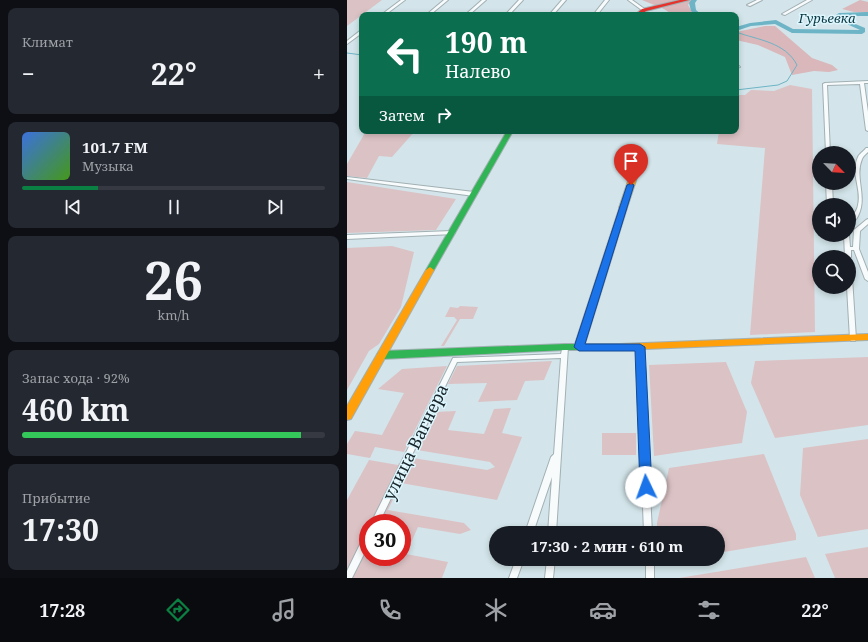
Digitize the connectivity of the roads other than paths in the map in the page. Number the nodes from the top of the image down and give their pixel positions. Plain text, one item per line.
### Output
1 (403, 0) edge
2 (446, 0) edge
3 (483, 0) edge
4 (521, 0) edge
5 (564, 0) edge
6 (607, 0) edge
7 (630, 0) edge
8 (686, 0) edge
9 (760, 0) edge
10 (810, 0) edge
11 (749, 6) dead end
12 (387, 12) edge
13 (432, 12) edge
14 (470, 12) edge
15 (510, 12) edge
16 (554, 12) edge
17 (597, 12) edge
18 (641, 12) edge
19 (784, 14) dead end
20 (359, 33) edge
21 (347, 43) edge
22 (862, 82) dead end
23 (868, 82) edge
24 (868, 130) edge
25 (508, 134) edge
26 (828, 146) edge
27 (868, 149) edge
28 (640, 156) dead end
29 (347, 178) edge
30 (474, 194) junction
31 (856, 217) edge
32 (868, 221) edge
33 (452, 233) junction
34 (347, 237) edge
35 (847, 242) edge
36 (847, 248) joint
37 (856, 249) junction
38 (868, 279) edge
39 (850, 294) edge
40 (868, 337) edge
41 (853, 339) junction
42 (579, 347) junction
43 (640, 347) junction
44 (564, 352) junction
45 (382, 355) junction
46 (347, 416) edge
47 (558, 450) junction
48 (379, 514) edge
49 (531, 526) edge
50 (553, 526) edge
51 (648, 526) edge
52 (359, 556) edge
53 (517, 566) edge
54 (550, 566) edge
55 (650, 566) edge
56 (349, 578) edge
57 (513, 578) edge
58 (549, 578) edge
59 (651, 578) edge

1 - 12 street
2 - 13 street
3 - 14 street
4 - 15 street
5 - 16 street
6 - 17 street
7 - 18 street
8 - 18 street
9 - 11 street
10 - 19 street
20 - 21 street
22 - 24 street
23 - 26 street
25 - 30 street
27 - 31 street
28 - 42 street
29 - 30 street
30 - 33 street
32 - 37 street
33 - 34 street
33 - 45 street
35 - 36 street
36 - 37 street
37 - 38 street
39 - 41 street
40 - 41 street
41 - 43 street
42 - 43 street
42 - 44 street
43 - 51 street
44 - 45 street
44 - 47 street
44 - 48 street, улица Вагнера
45 - 46 street
47 - 49 street
47 - 50 street
52 - 56 street
53 - 57 street
54 - 58 street
55 - 59 street

